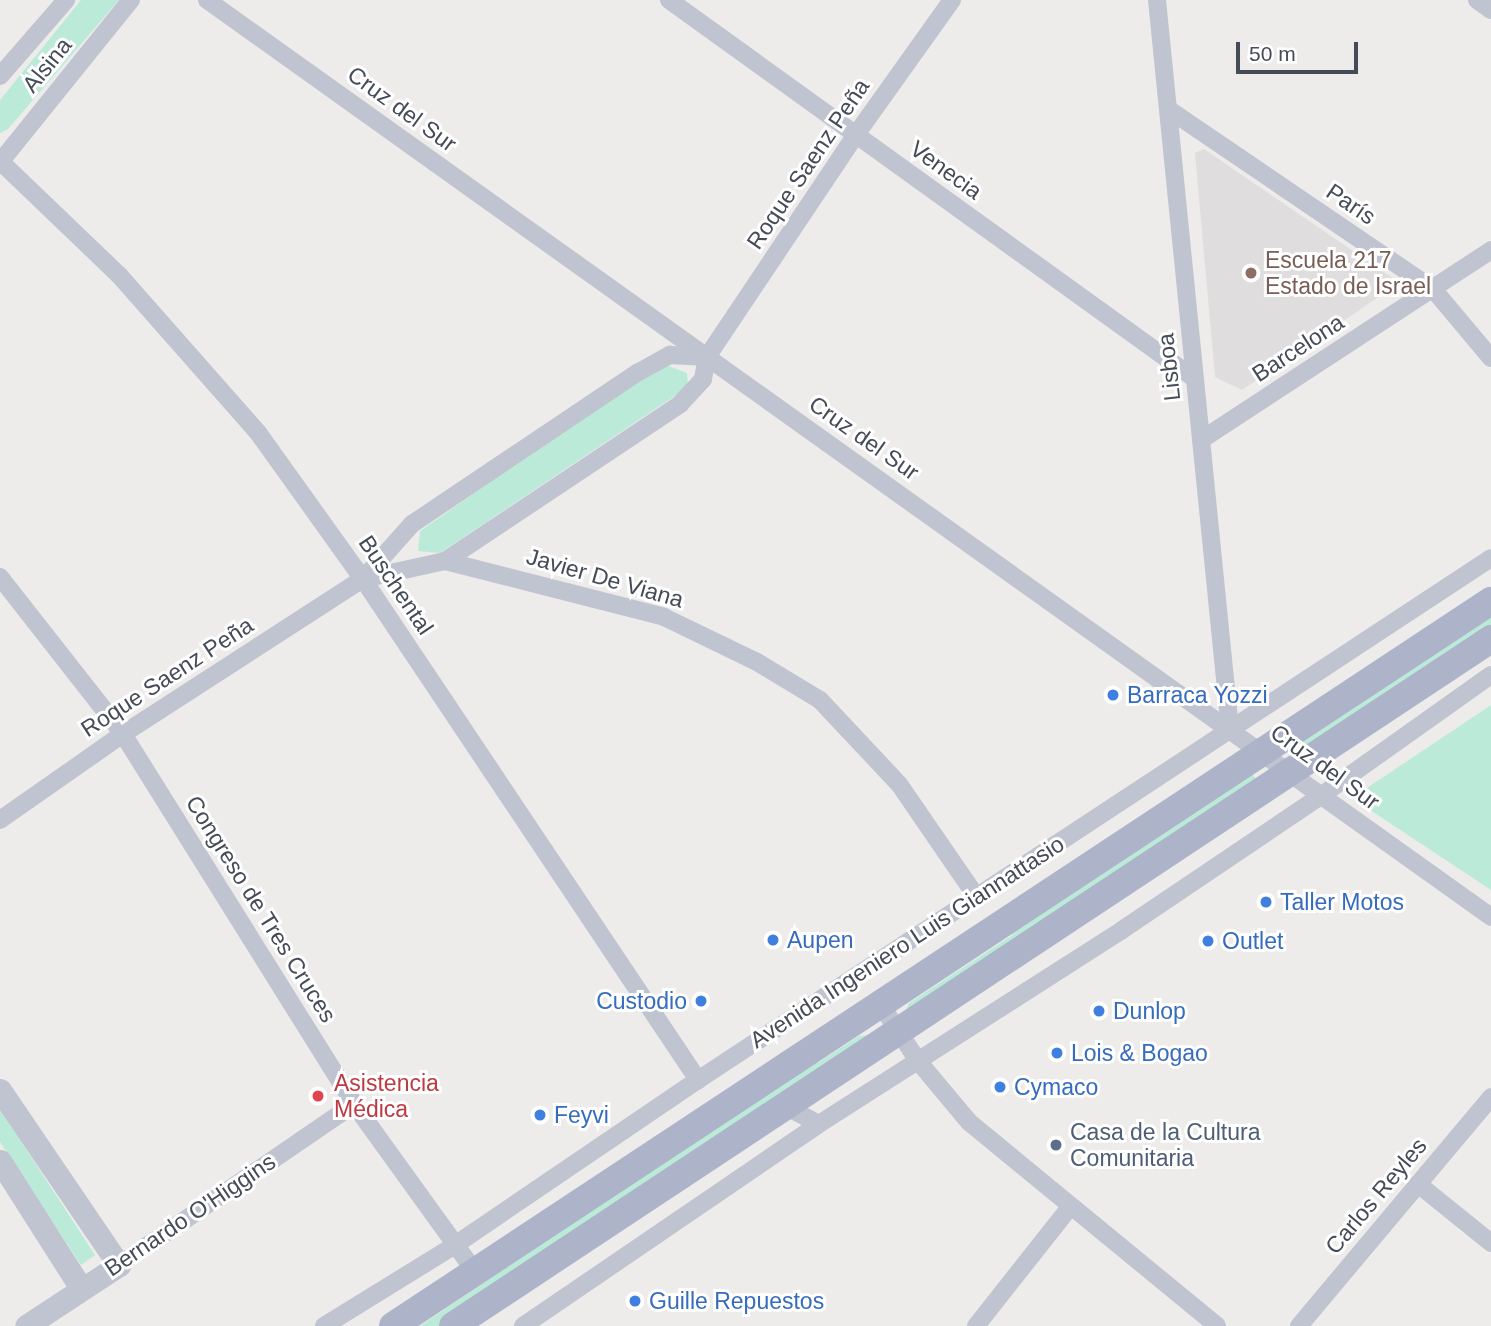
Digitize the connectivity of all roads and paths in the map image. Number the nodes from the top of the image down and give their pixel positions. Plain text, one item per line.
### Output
1 (66, 0) edge
2 (131, 0) edge
3 (207, 0) edge
4 (669, 0) edge
5 (952, 0) edge
6 (1157, 0) edge
7 (1477, 0) edge
8 (1491, 10) edge
9 (0, 76) edge
10 (1168, 110) junction
11 (855, 136) junction
12 (0, 161) edge
13 (1491, 250) edge
14 (1433, 289) junction
15 (707, 357) junction
16 (1491, 358) edge
17 (1195, 379) junction
18 (1201, 440) junction
19 (1491, 558) edge
20 (445, 561) junction
21 (0, 577) edge
22 (363, 579) junction
23 (1491, 601) edge
24 (1491, 639) edge
25 (1491, 675) edge
26 (1230, 729) junction
27 (123, 734) junction
28 (1262, 752) junction
29 (1290, 772) junction
30 (1322, 795) junction
31 (0, 820) edge
32 (976, 896) junction
33 (1491, 917) edge
34 (881, 1005) junction
35 (898, 1031) junction
36 (918, 1062) junction
37 (698, 1080) junction
38 (0, 1090) edge
39 (1491, 1097) edge
40 (354, 1104) junction
41 (785, 1106) junction
42 (819, 1124) junction
43 (0, 1161) edge
44 (1418, 1184) junction
45 (1070, 1207) junction
46 (1491, 1243) edge
47 (455, 1245) junction
48 (118, 1265) junction
49 (475, 1272) junction
50 (81, 1288) junction
51 (26, 1326) edge
52 (324, 1326) edge
53 (393, 1326) edge
54 (453, 1326) edge
55 (523, 1326) edge
56 (976, 1326) edge
57 (1217, 1326) edge
58 (1299, 1326) edge

1 - 9 street, Alsina
2 - 12 street, Alsina
3 - 15 street, Cruz del Sur
4 - 11 street, Venecia
5 - 11 street, Roque Saenz Peña
6 - 10 street, Lisboa
7 - 8 street
10 - 14 street, París
10 - 17 street, Lisboa
11 - 15 street, Roque Saenz Peña
11 - 17 street, Venecia
12 - 22 street, Buschental
13 - 14 street, Barcelona
14 - 16 street, París
14 - 18 street, Barcelona
15 - 20 street, Roque Saenz Peña
15 - 22 street, Roque Saenz Peña
15 - 26 street, Cruz del Sur
17 - 18 street, Lisboa
18 - 26 street, Lisboa
19 - 26 street, Avenida Ingeniero Luis Giannattasio
20 - 22 street, Roque Saenz Peña
20 - 32 street, Javier De Viana
21 - 27 street, Congreso de Tres Cruces
22 - 27 street, Roque Saenz Peña
22 - 37 street, Buschental
23 - 28 main road, Avenida Ingeniero Luis Giannattasio
24 - 29 main road
25 - 30 street
26 - 28 street, Cruz del Sur
26 - 32 street, Avenida Ingeniero Luis Giannattasio
27 - 31 street, Roque Saenz Peña
27 - 40 street, Congreso de Tres Cruces
28 - 29 street, Cruz del Sur
28 - 34 main road, Avenida Ingeniero Luis Giannattasio
29 - 30 street, Cruz del Sur
29 - 35 main road
30 - 33 street, Cruz del Sur
30 - 36 street
32 - 37 street, Avenida Ingeniero Luis Giannattasio
34 - 35 street
34 - 49 main road, Avenida Ingeniero Luis Giannattasio
35 - 36 street
35 - 41 main road
36 - 42 street
36 - 45 street
37 - 47 street, Avenida Ingeniero Luis Giannattasio
38 - 48 street
39 - 44 street, Carlos Reyles
40 - 47 street, Congreso de Tres Cruces
40 - 48 street, Bernardo O'Higgins
41 - 42 street
41 - 54 main road
42 - 55 street
43 - 50 street
44 - 46 street
44 - 58 street, Carlos Reyles
45 - 56 street
45 - 57 street
47 - 49 street, Congreso de Tres Cruces
47 - 52 street, Avenida Ingeniero Luis Giannattasio
48 - 50 street, Bernardo O'Higgins
49 - 53 main road, Avenida Ingeniero Luis Giannattasio
50 - 51 street, Bernardo O'Higgins

